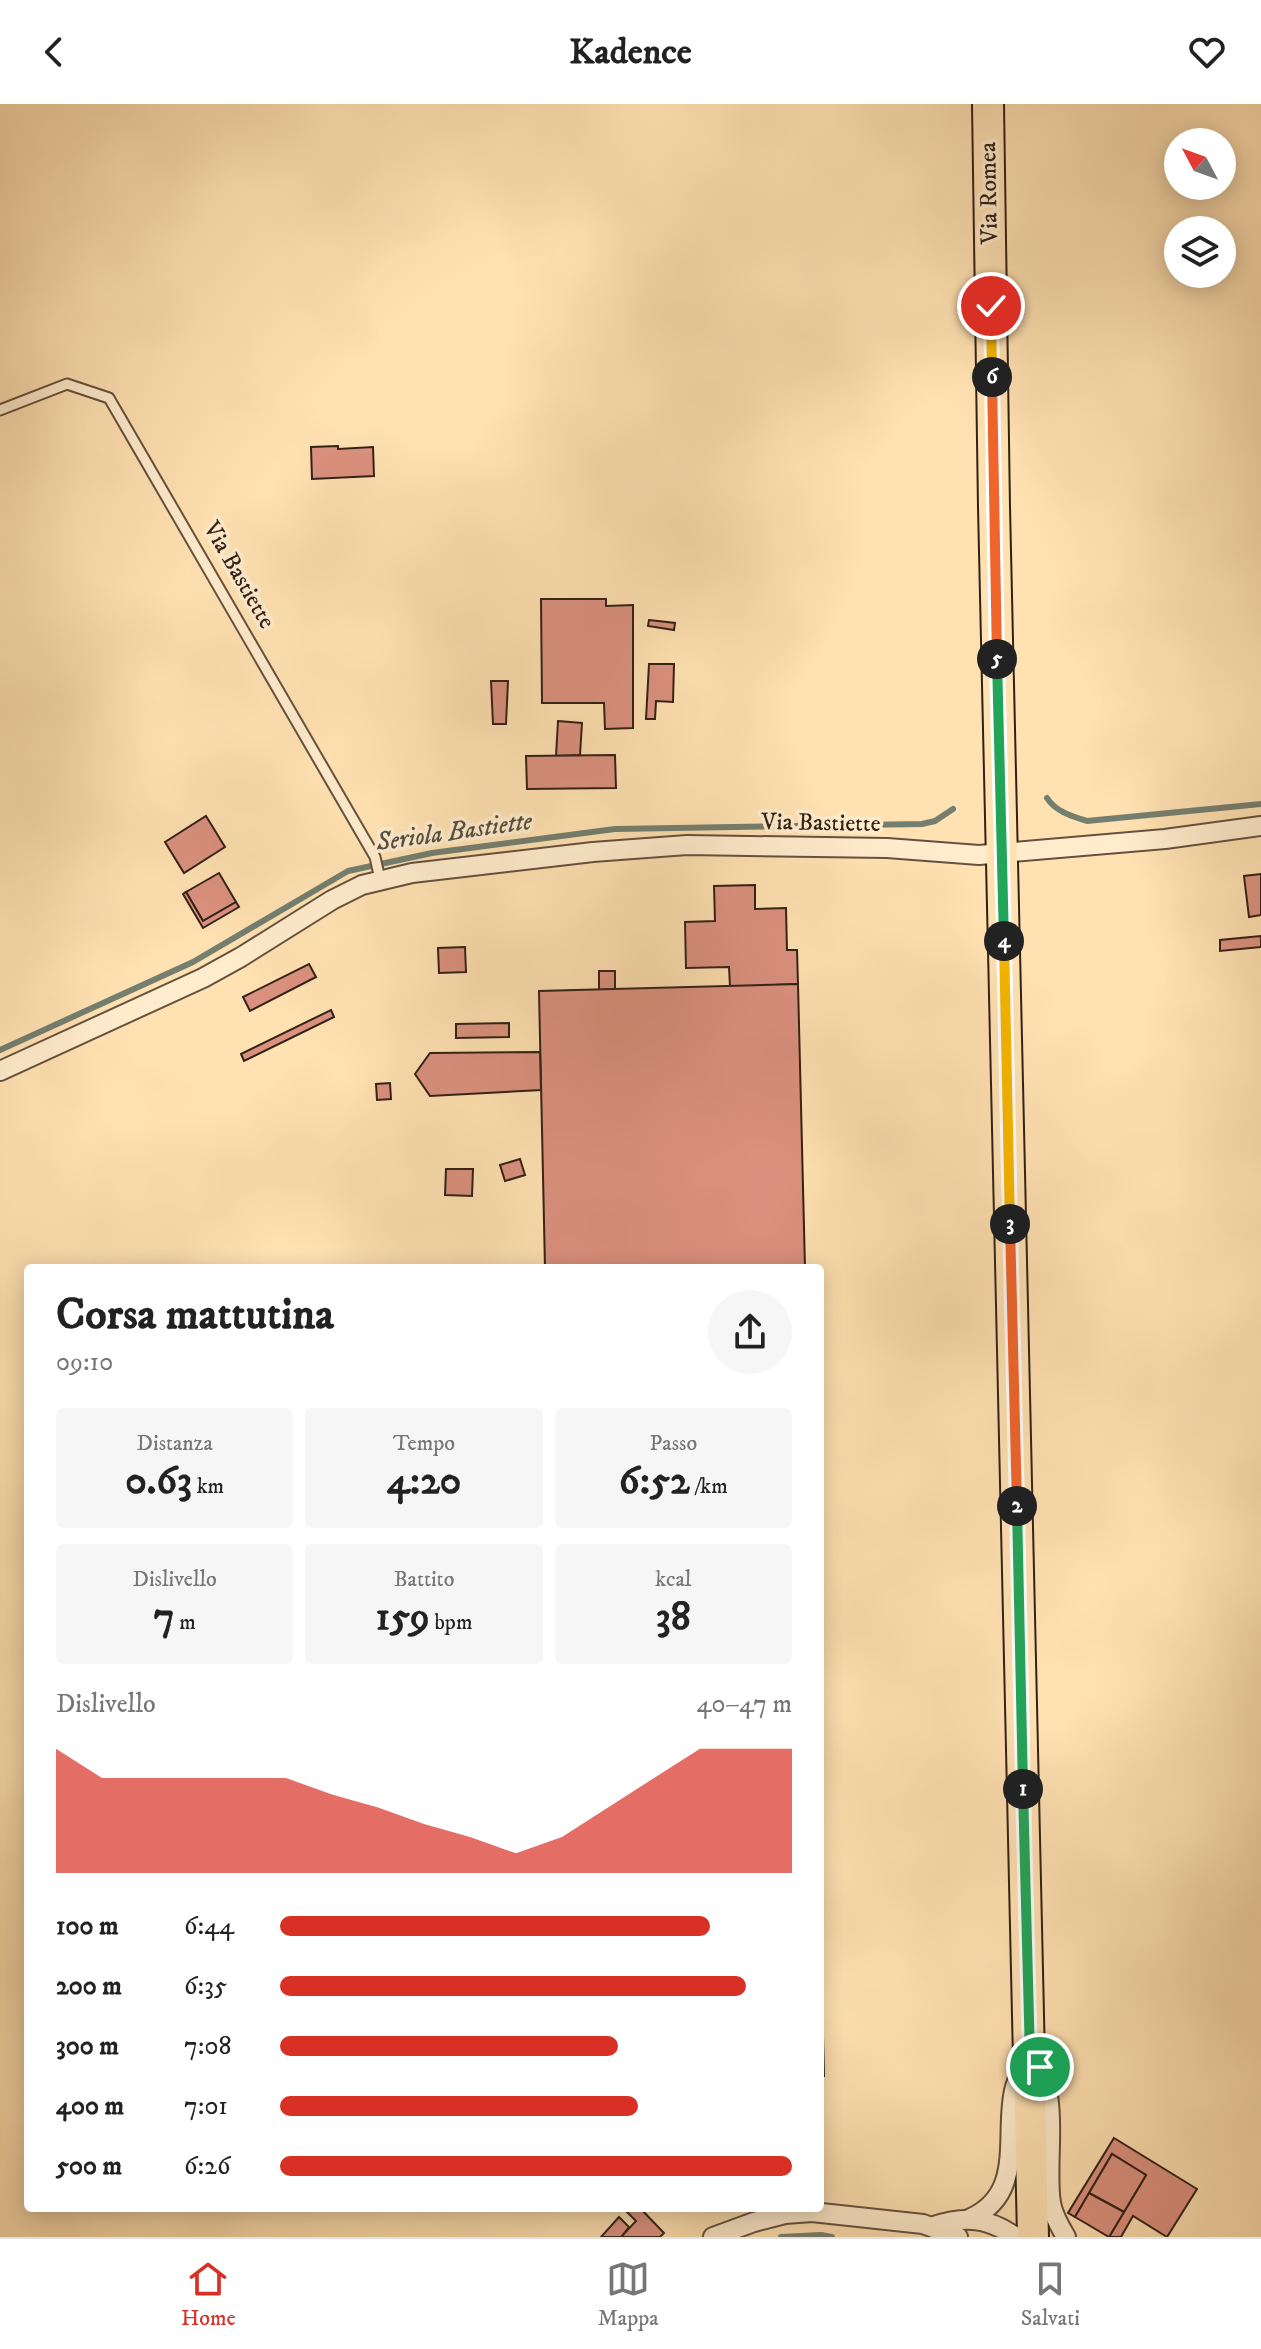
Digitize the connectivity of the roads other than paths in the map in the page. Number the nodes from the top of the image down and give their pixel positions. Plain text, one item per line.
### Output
1 (988, 104) edge
2 (0, 410) edge
3 (1261, 826) edge
4 (1002, 852) junction
5 (379, 876) junction
6 (0, 1071) edge
7 (1030, 2057) junction
8 (971, 2218) junction
9 (934, 2226) junction
10 (713, 2237) edge
11 (958, 2237) edge
12 (1016, 2237) edge
13 (1033, 2237) edge
14 (1066, 2237) edge

1 - 4 main road, Via Romea
2 - 5 lane, Via Bastiette
3 - 4 street, Via Bastiette
4 - 5 street, Via Bastiette
4 - 7 main road, Via Romea
5 - 6 street, Via Bastiette
7 - 8 street
7 - 13 main road, Via Romea
7 - 14 street
8 - 9 street
8 - 12 street
9 - 10 street
9 - 11 street

